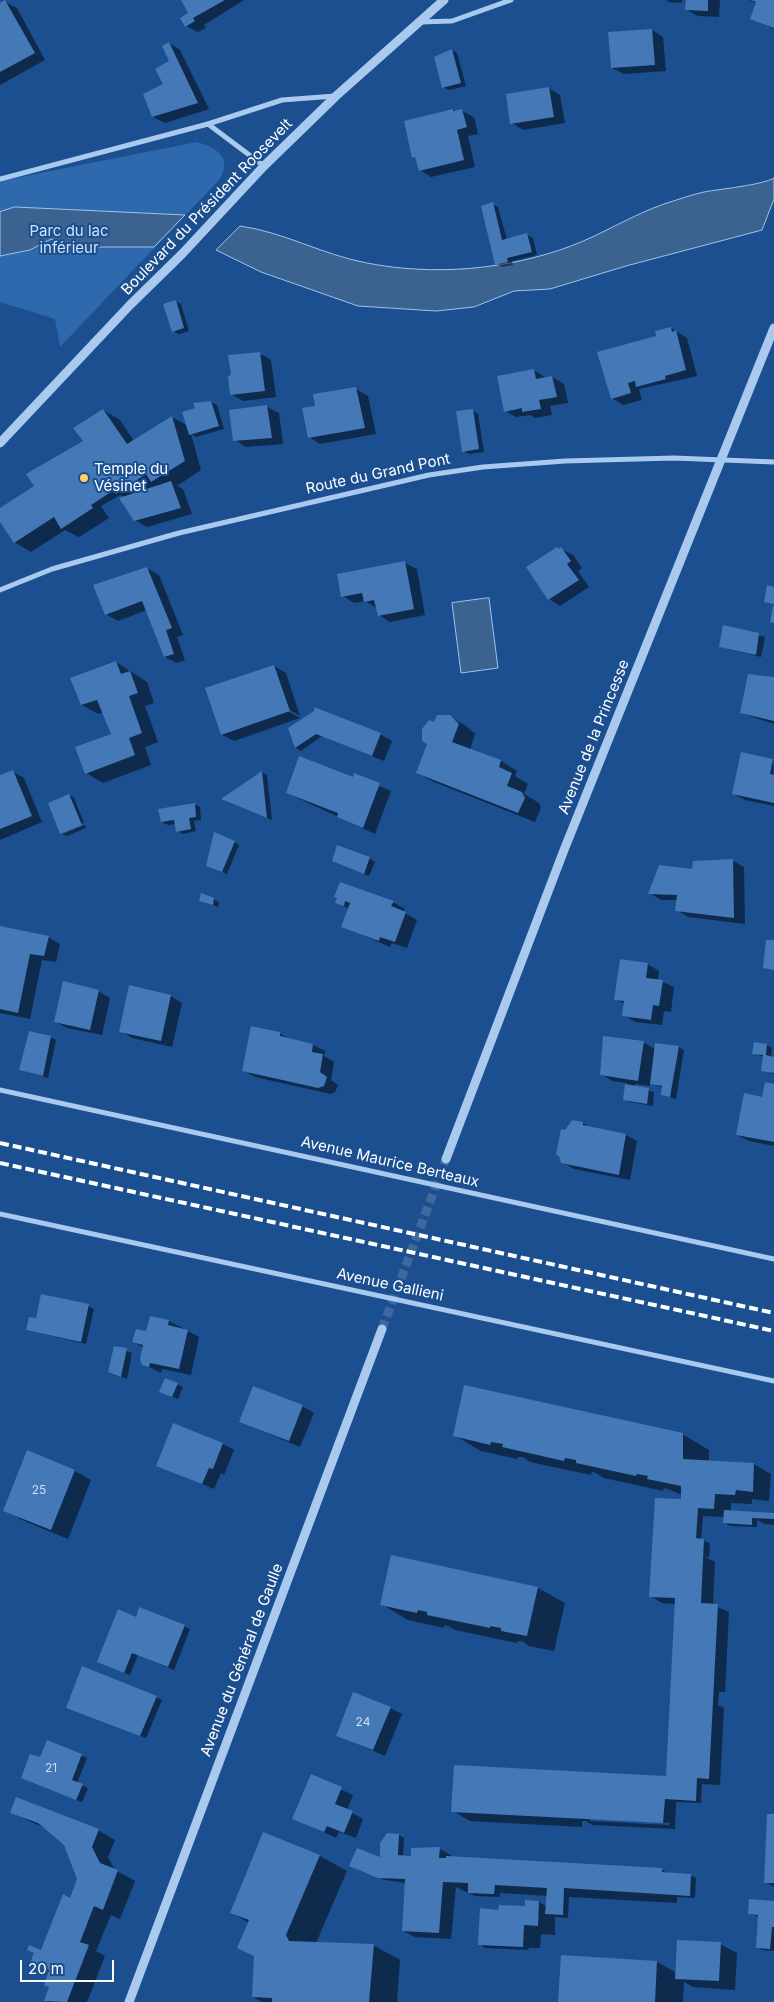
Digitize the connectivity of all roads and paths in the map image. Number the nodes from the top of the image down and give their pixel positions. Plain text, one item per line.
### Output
1 (444, 0) edge
2 (511, 0) edge
3 (419, 22) junction
4 (336, 96) junction
5 (208, 124) junction
6 (264, 166) junction
7 (0, 179) edge
8 (774, 328) edge
9 (0, 443) edge
10 (722, 458) junction
11 (774, 462) edge
12 (0, 590) edge
13 (0, 1090) edge
14 (446, 1159) tunnel mouth
15 (0, 1214) edge
16 (774, 1259) edge
17 (382, 1329) tunnel mouth
18 (774, 1381) edge
19 (129, 2002) edge

1 - 3 street, Boulevard du Président Roosevelt
2 - 3 street
3 - 4 street, Boulevard du Président Roosevelt
4 - 5 street
4 - 6 street, Boulevard du Président Roosevelt
5 - 6 street
5 - 7 street
6 - 9 street, Boulevard du Président Roosevelt
8 - 10 street, Avenue de la Princesse
10 - 11 street, Route du Grand Pont
10 - 12 street, Route du Grand Pont
10 - 14 street, Avenue de la Princesse
13 - 16 street, Avenue Maurice Berteaux
15 - 18 street, Avenue Gallieni
17 - 19 street, Avenue du Général de Gaulle

